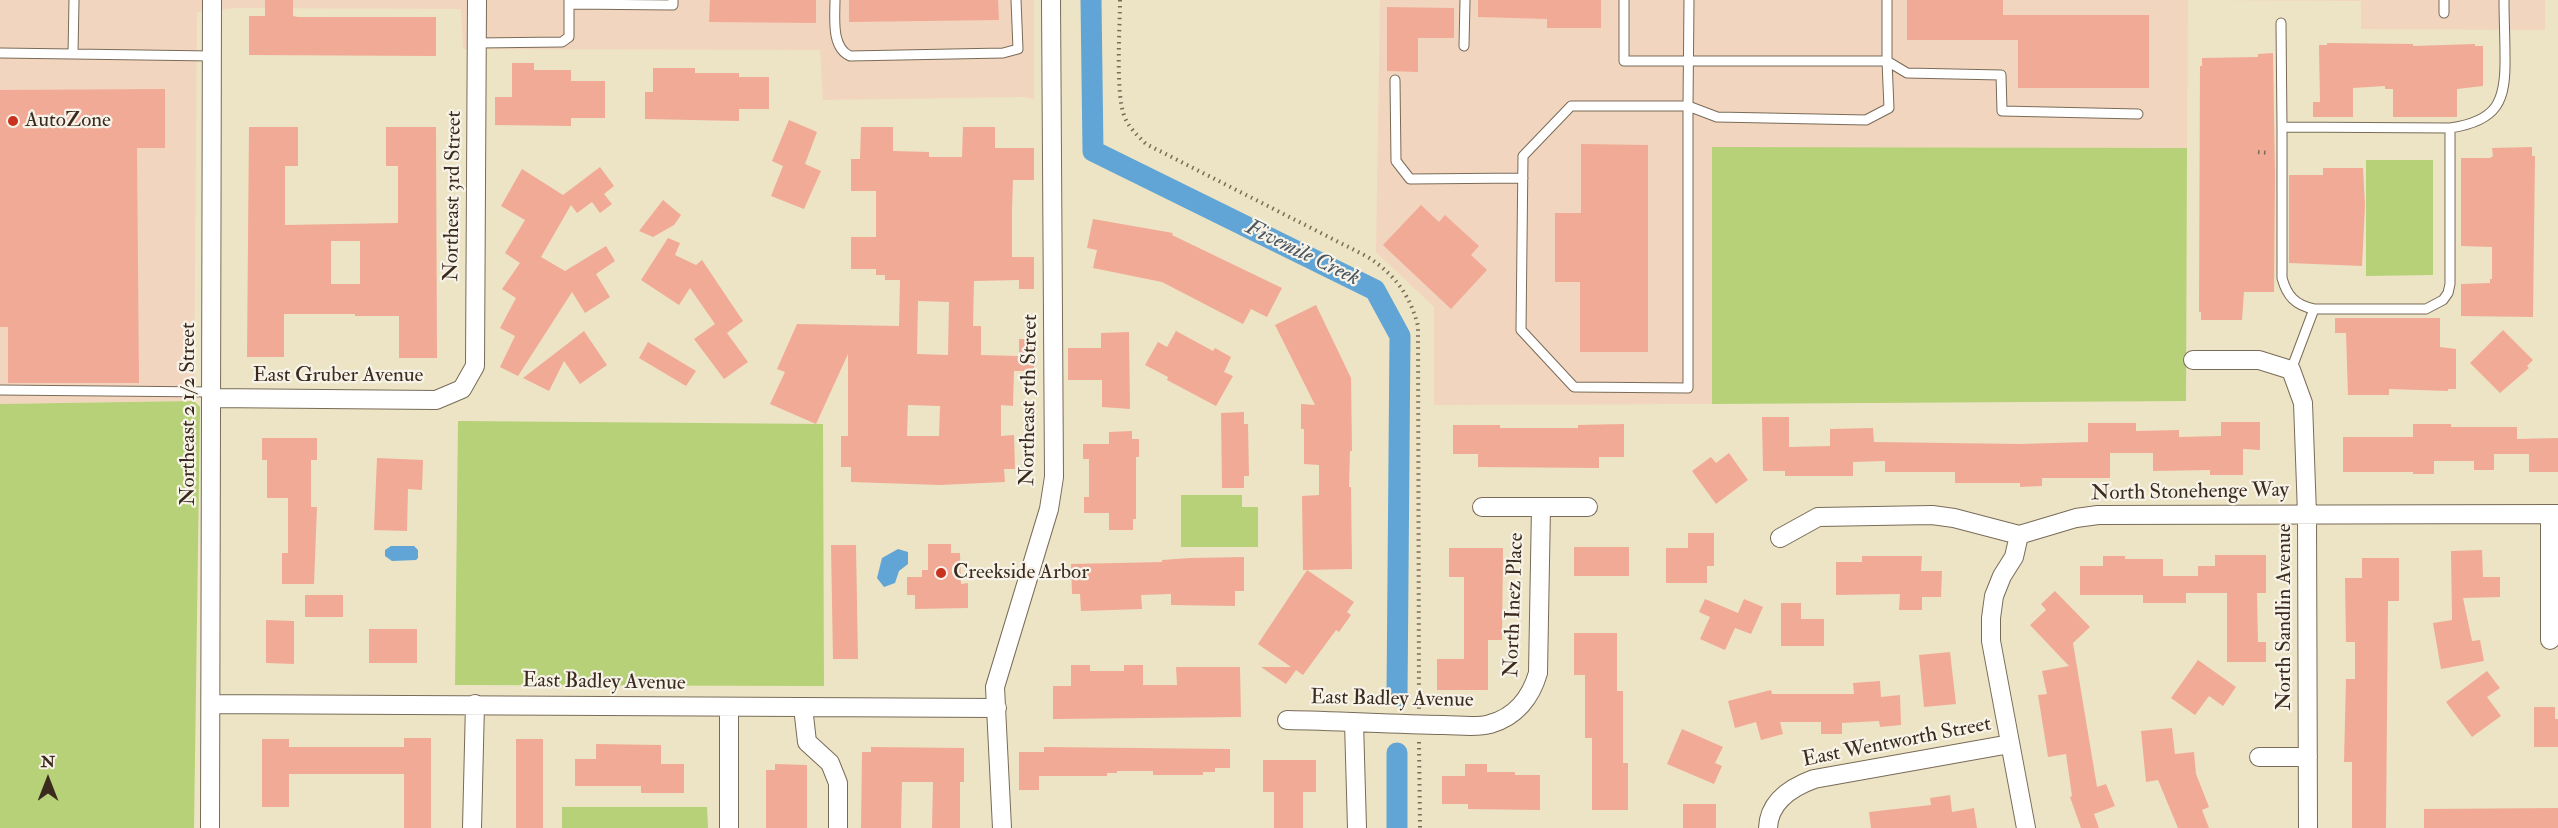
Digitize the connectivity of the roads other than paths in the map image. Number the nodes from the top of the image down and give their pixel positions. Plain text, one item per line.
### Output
1 (74, 0) edge
2 (213, 0) edge
3 (477, 0) edge
4 (673, 0) edge
5 (835, 0) edge
6 (1016, 0) edge
7 (1052, 0) edge
8 (1465, 0) edge
9 (1624, 0) edge
10 (1689, 0) edge
11 (1887, 0) edge
12 (2444, 0) edge
13 (2504, 0) edge
14 (569, 2) edge
15 (2444, 13) dead end
16 (2281, 23) dead end
17 (477, 43) junction
18 (1464, 46) dead end
19 (0, 53) edge
20 (73, 54) junction
21 (212, 56) junction
22 (1688, 60) junction
23 (1887, 62) junction
24 (1395, 80) dead end
25 (1688, 106) junction
26 (2138, 114) dead end
27 (2282, 128) junction
28 (2450, 128) junction
29 (1523, 178) junction
30 (2314, 309) junction
31 (2193, 360) dead end
32 (2291, 370) junction
33 (462, 389) joint
34 (0, 390) edge
35 (212, 395) junction
36 (1482, 507) dead end
37 (1541, 507) junction
38 (1588, 507) dead end
39 (2307, 514) junction
40 (2554, 514) edge
41 (2019, 535) junction
42 (1780, 538) dead end
43 (2550, 640) dead end
44 (1525, 703) joint
45 (211, 704) junction
46 (475, 704) junction
47 (729, 707) junction
48 (803, 707) junction
49 (997, 708) junction
50 (1287, 720) dead end
51 (1354, 722) junction
52 (2010, 744) junction
53 (2259, 758) dead end
54 (2308, 758) junction
55 (210, 828) edge
56 (472, 828) edge
57 (729, 828) edge
58 (838, 828) edge
59 (1002, 828) edge
60 (1357, 828) edge
61 (1768, 828) edge
62 (2026, 828) edge
63 (2308, 828) edge

1 - 20 lane
2 - 21 street, Northeast 2 1/2 Street
3 - 17 street, Northeast 3rd Street
4 - 14 lane
5 - 6 lane
7 - 49 street, Northeast 5th Street
8 - 18 lane
9 - 22 lane
10 - 22 lane
11 - 23 lane
12 - 15 lane
13 - 28 lane
14 - 17 lane
16 - 27 lane
17 - 33 street, Northeast 3rd Street
19 - 20 lane
20 - 21 lane
21 - 35 street, Northeast 2 1/2 Street
22 - 23 lane
22 - 25 lane
23 - 25 lane
23 - 26 lane
24 - 29 lane
25 - 29 lane
25 - 29 lane
27 - 28 lane
27 - 30 lane
28 - 30 lane
30 - 32 lane
31 - 32 street
32 - 39 street, North Sandlin Avenue
33 - 35 street, East Gruber Avenue
34 - 35 lane
35 - 45 street, Northeast 2 1/2 Street
36 - 37 street, North Inez Place
37 - 38 street, North Inez Place
37 - 44 street, North Inez Place
39 - 40 street, North Stonehenge Way
39 - 41 street, North Stonehenge Way
39 - 54 street, North Sandlin Avenue
40 - 43 street
41 - 42 street
41 - 52 street
44 - 51 street, East Badley Avenue
45 - 46 street, East Badley Avenue
45 - 55 street, Northeast 2 1/2 Street
46 - 47 street, East Badley Avenue
46 - 56 street
47 - 48 street, East Badley Avenue
47 - 57 street
48 - 49 street, East Badley Avenue
48 - 58 street
49 - 59 street, Northeast 5th Street
50 - 51 street, East Badley Avenue
51 - 60 street
52 - 61 street, East Wentworth Street
52 - 62 street
53 - 54 street
54 - 63 street, North Sandlin Avenue

